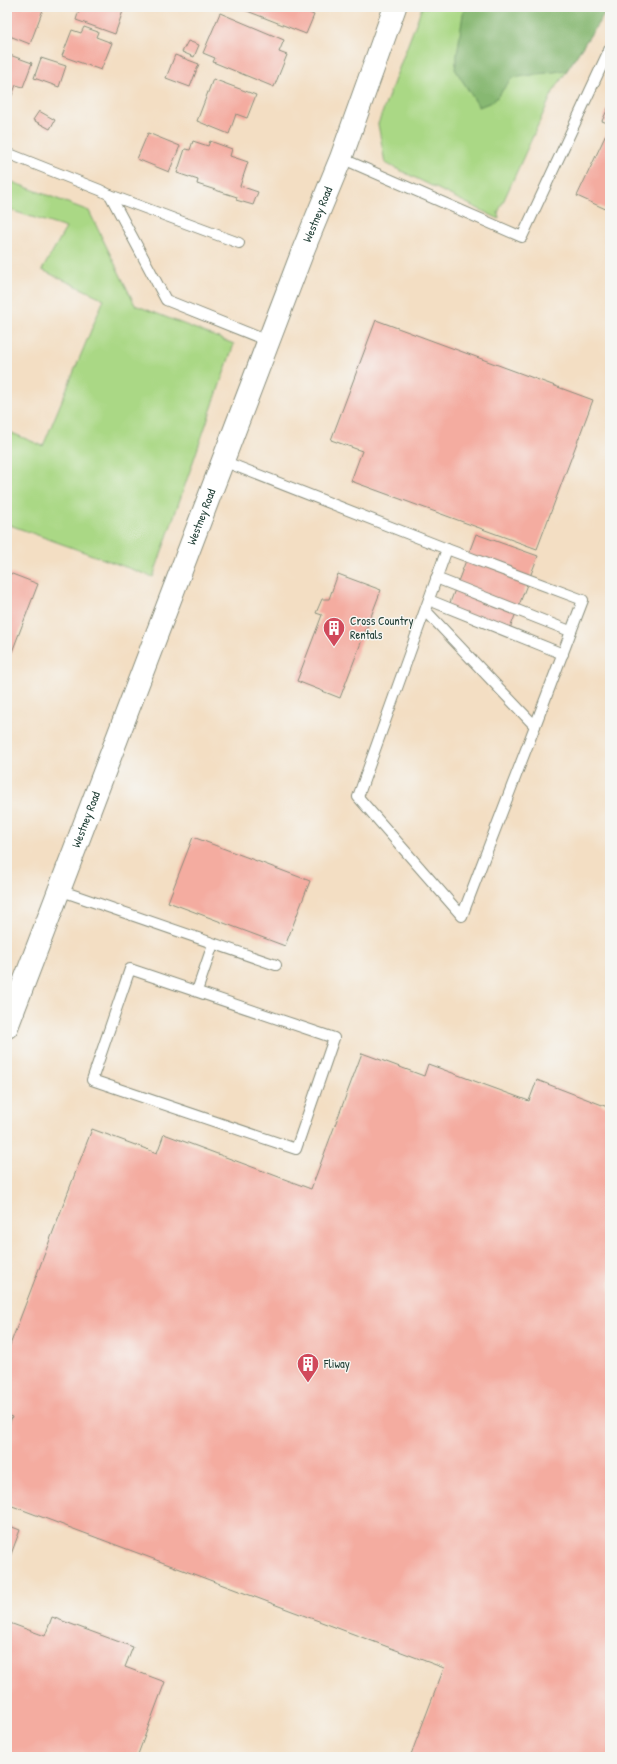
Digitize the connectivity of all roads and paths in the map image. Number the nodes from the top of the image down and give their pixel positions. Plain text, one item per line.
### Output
1 (395, 7) edge
2 (610, 48) edge
3 (7, 153) edge
4 (341, 158) junction
5 (110, 195) junction
6 (239, 243) dead end
7 (268, 341) junction
8 (223, 462) junction
9 (447, 549) junction
10 (436, 578) junction
11 (429, 600) junction
12 (425, 610) junction
13 (570, 631) junction
14 (563, 654) junction
15 (535, 726) junction
16 (59, 890) junction
17 (213, 944) junction
18 (276, 965) dead end
19 (197, 991) junction
20 (12, 1001) edge
21 (7, 1027) edge

1 - 4 street, Westney Road
2 - 4 lane
3 - 5 lane
4 - 7 street, Westney Road
5 - 6 lane
5 - 7 lane
7 - 8 street, Westney Road
8 - 9 lane
8 - 16 street, Westney Road
9 - 10 lane
9 - 13 lane
10 - 11 lane
10 - 13 lane
11 - 12 lane
11 - 14 lane
12 - 15 lane
12 - 15 lane
13 - 14 lane
14 - 15 lane
16 - 17 lane
16 - 20 street, Westney Road
17 - 18 lane
17 - 19 lane
19 - 19 lane
20 - 21 street, Westney Road

